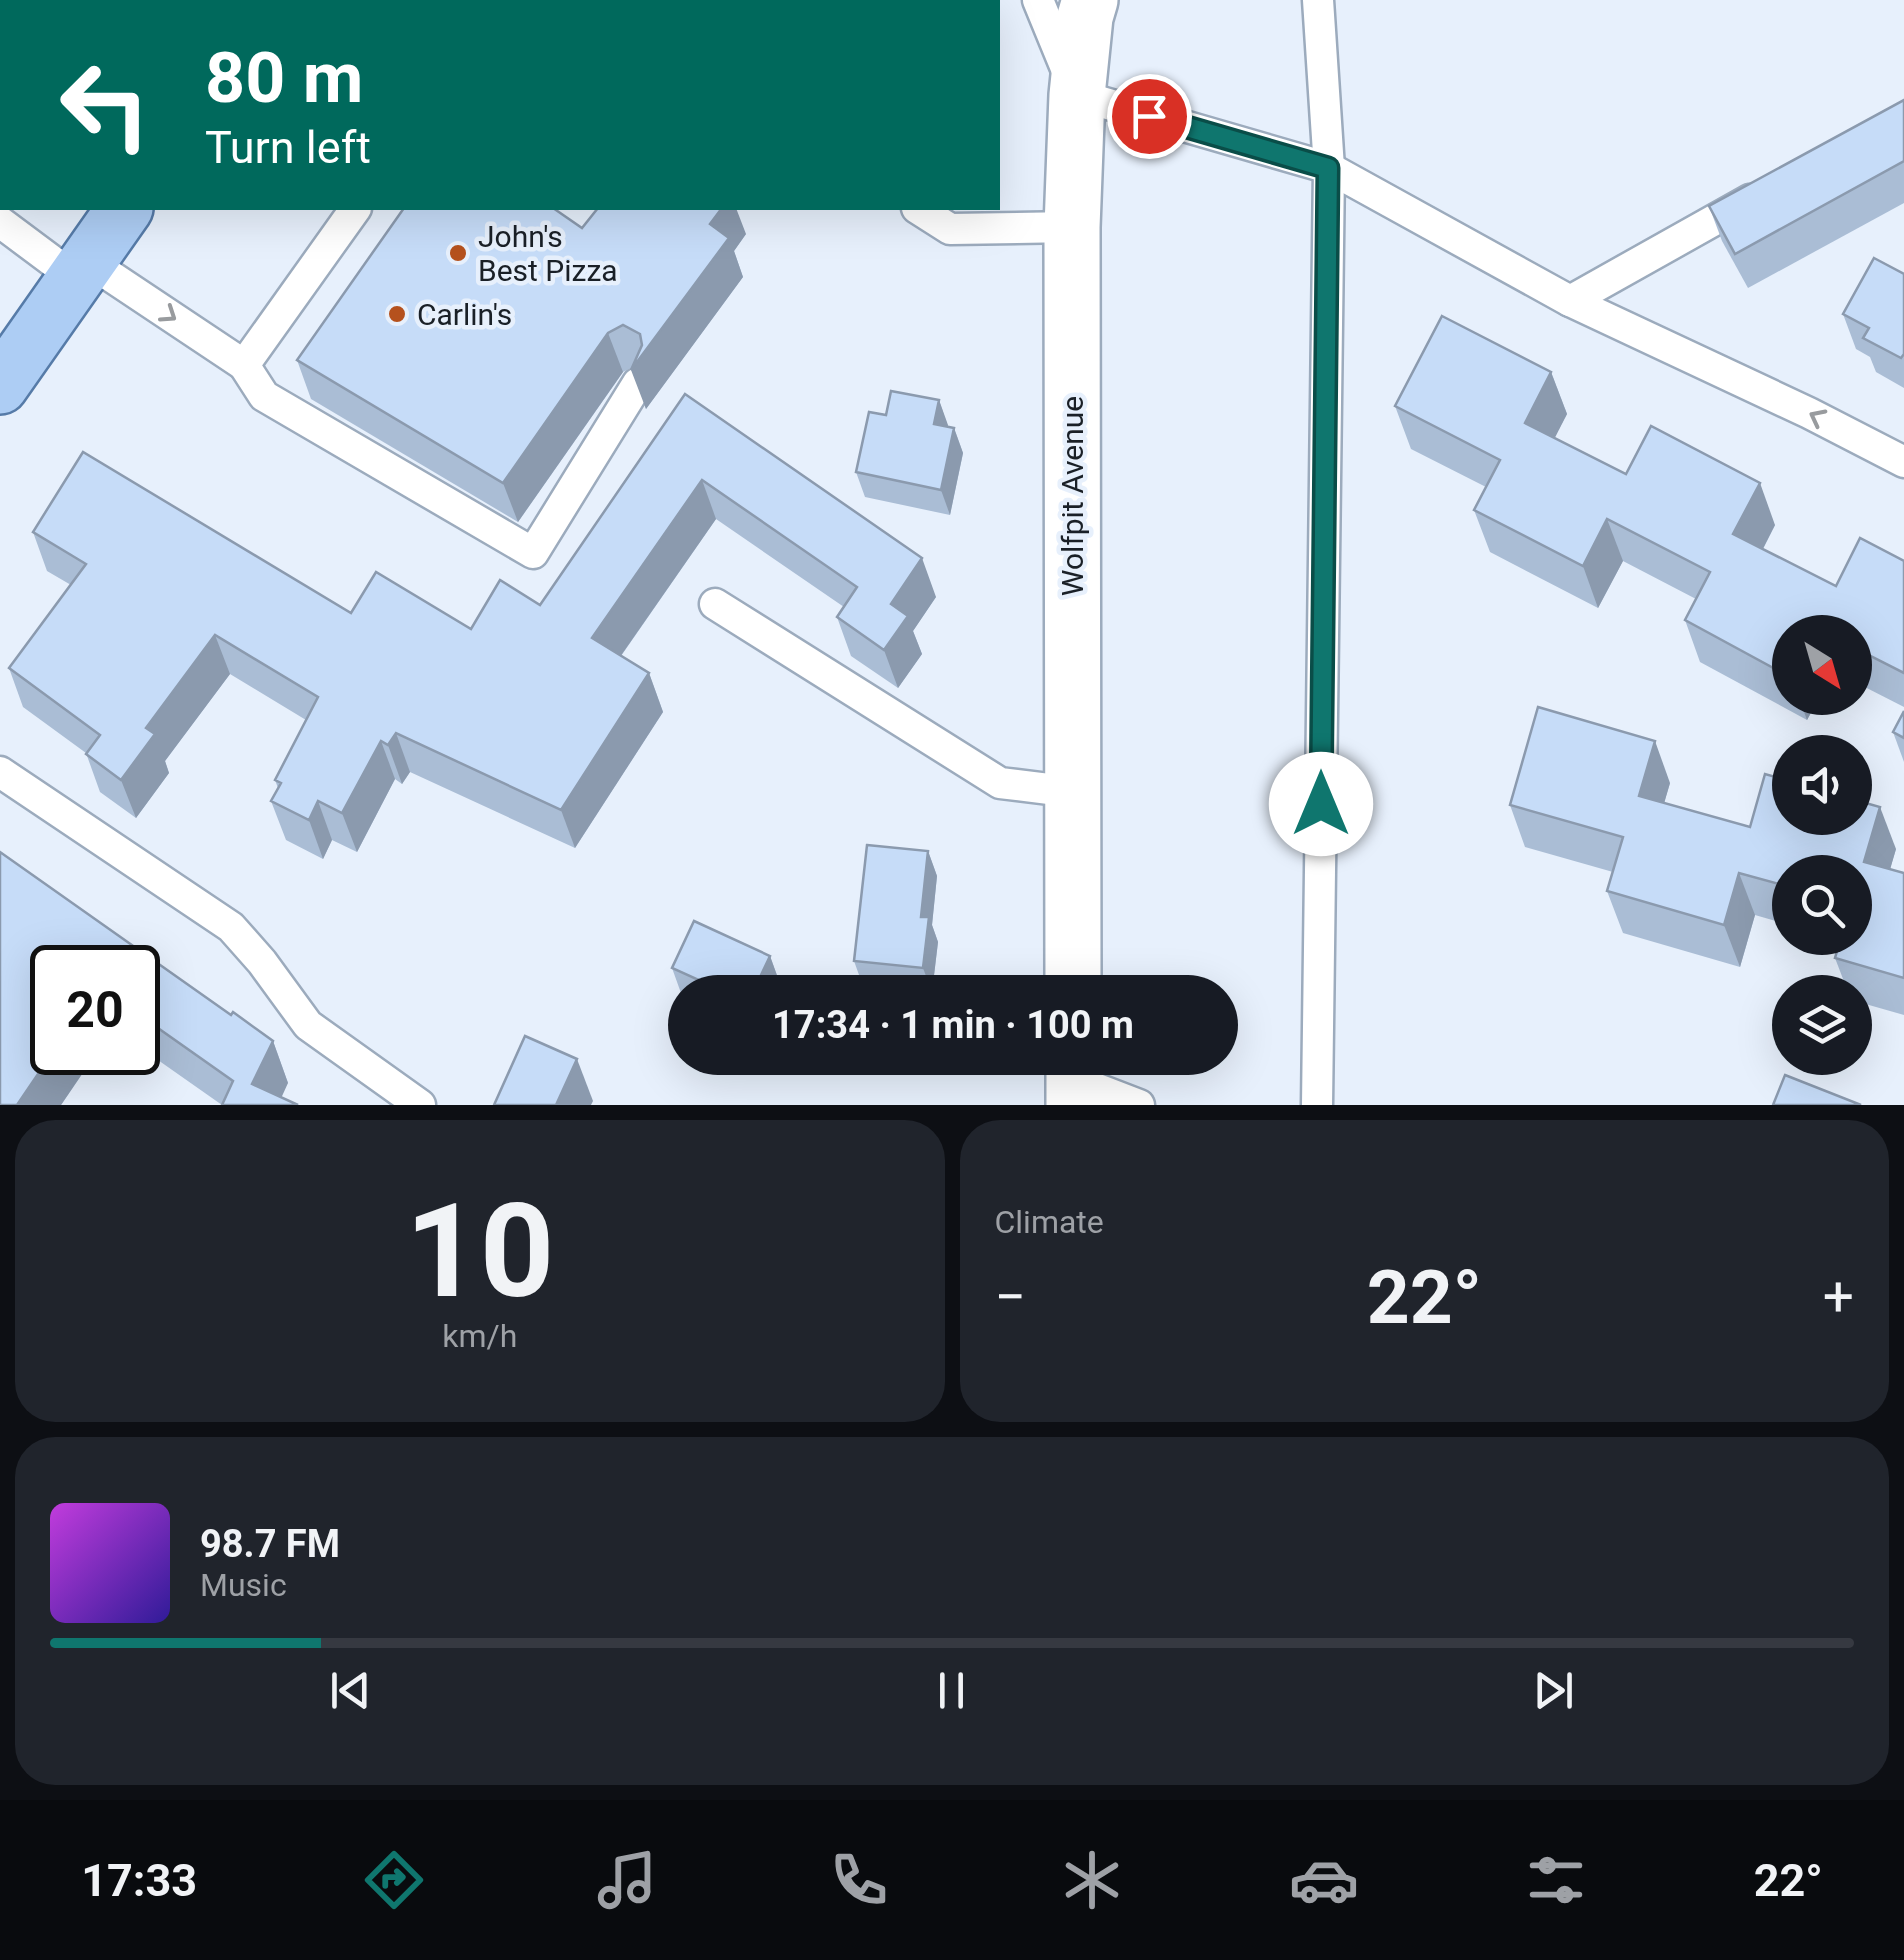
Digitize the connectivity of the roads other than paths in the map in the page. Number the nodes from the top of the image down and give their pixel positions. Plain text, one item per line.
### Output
1 (1038, 0) edge
2 (1090, 0) edge
3 (1318, 0) edge
4 (1077, 95) junction
5 (1328, 168) junction
6 (1770, 188) edge
7 (123, 210) edge
8 (355, 210) edge
9 (932, 211) edge
10 (0, 222) edge
11 (1072, 228) junction
12 (82, 270) junction
13 (1570, 302) junction
14 (244, 365) junction
15 (638, 384) edge
16 (0, 386) edge
17 (1904, 462) edge
18 (715, 604) dead end
19 (0, 772) edge
20 (1073, 792) junction
21 (1074, 975) edge
22 (1074, 1081) edge
23 (420, 1105) edge
24 (1140, 1105) edge
25 (1317, 1105) edge

1 - 4 lane
2 - 4 street, Wolfpit Avenue
3 - 5 lane
4 - 5 lane
4 - 11 street, Wolfpit Avenue
5 - 13 lane
5 - 25 lane
6 - 13 lane
7 - 12 main road
8 - 14 lane
9 - 11 lane
10 - 12 lane
11 - 20 street, Wolfpit Avenue
12 -> 14 lane
12 - 16 main road
17 -> 13 lane
14 - 15 lane
18 - 20 lane
19 - 23 lane
20 - 21 street, Wolfpit Avenue
22 - 24 lane

